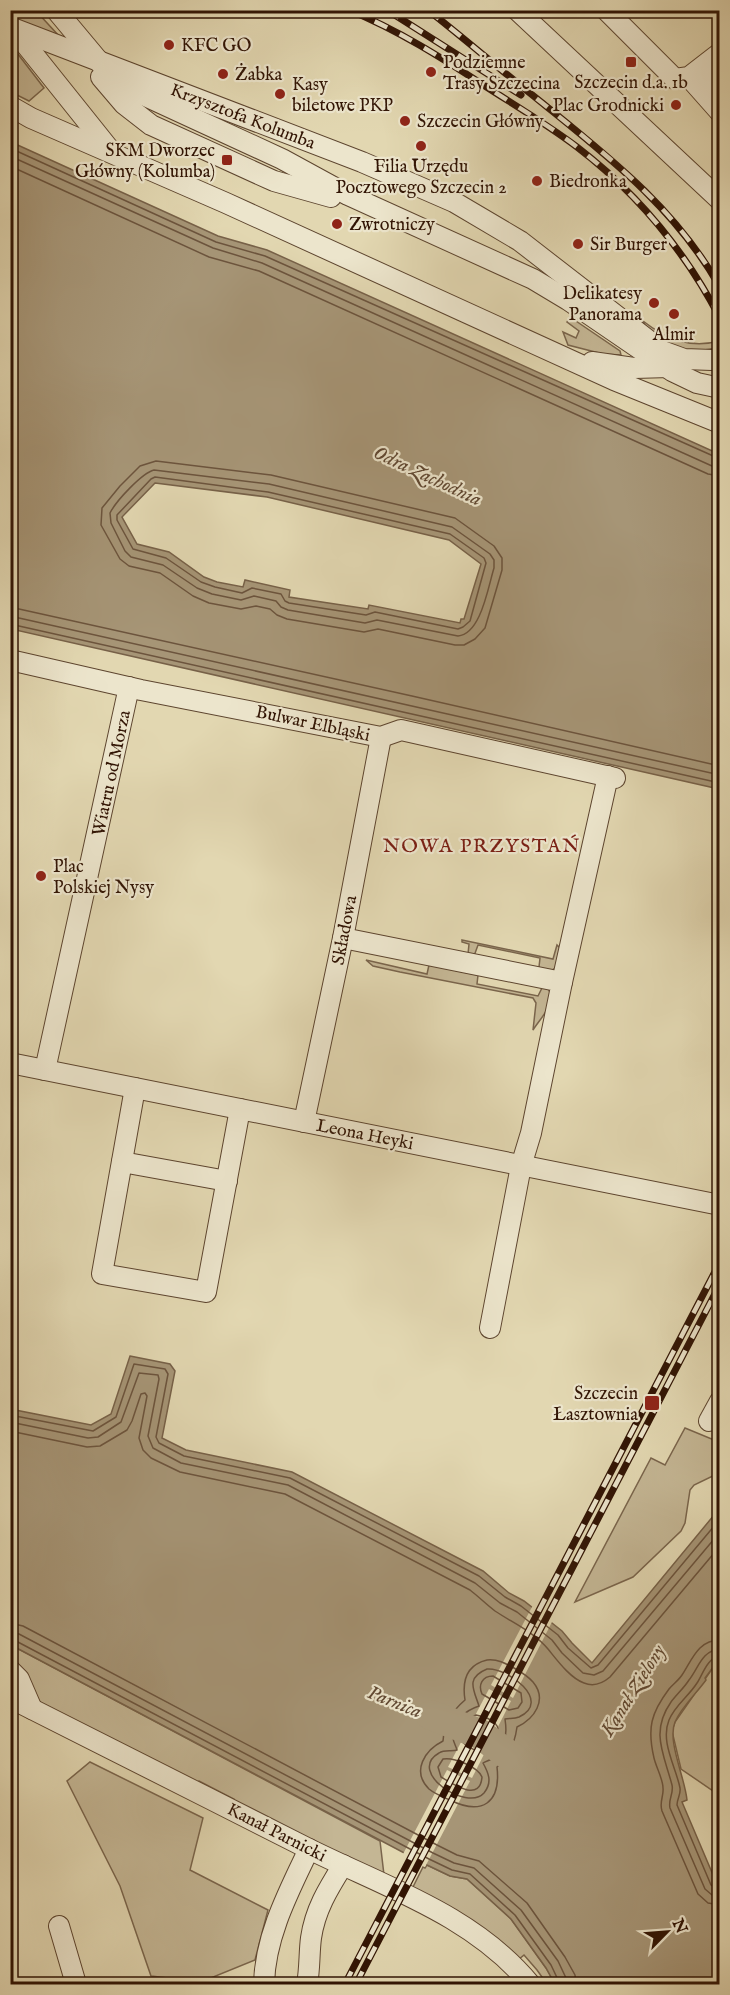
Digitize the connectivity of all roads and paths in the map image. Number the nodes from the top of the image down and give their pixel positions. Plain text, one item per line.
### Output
1 (43, 10) edge
2 (56, 10) edge
3 (606, 10) edge
4 (525, 13) edge
5 (11, 27) edge
6 (93, 63) junction
7 (709, 65) edge
8 (720, 89) edge
9 (10, 106) edge
10 (720, 112) edge
11 (112, 152) junction
12 (332, 193) junction
13 (720, 200) edge
14 (533, 279) junction
15 (594, 298) junction
16 (547, 348) junction
17 (660, 367) junction
18 (714, 383) edge
19 (720, 422) edge
20 (10, 660) edge
21 (129, 687) junction
22 (381, 737) junction
23 (343, 938) junction
24 (562, 982) junction
25 (10, 1063) edge
26 (45, 1070) junction
27 (135, 1088) junction
28 (240, 1109) junction
29 (304, 1122) junction
30 (122, 1162) junction
31 (521, 1166) junction
32 (226, 1181) junction
33 (720, 1205) edge
34 (490, 1328) dead end
35 (720, 1401) edge
36 (709, 1421) dead end
37 (10, 1670) edge
38 (10, 1698) edge
39 (32, 1709) junction
40 (309, 1849) junction
41 (343, 1865) junction
42 (59, 1926) dead end
43 (76, 1984) edge
44 (264, 1984) edge
45 (308, 1984) edge
46 (530, 1984) edge

1 - 6 street
2 - 6 street
3 - 7 street
4 - 13 street
5 - 6 street, Krzysztofa Kolumba
5 - 11 street, Krzysztofa Kolumba
6 - 12 street
6 - 12 street
6 - 15 street, Krzysztofa Kolumba
7 - 8 street
7 - 10 street
9 - 11 street, Krzysztofa Kolumba
11 - 16 street, Krzysztofa Kolumba
12 - 14 street
12 - 17 street
14 - 15 street
14 - 17 street
15 - 18 street, Krzysztofa Kolumba
16 - 17 street, Krzysztofa Kolumba
16 - 19 street, Krzysztofa Kolumba
17 - 18 street, Krzysztofa Kolumba
17 - 18 street
18 - 19 street, Krzysztofa Kolumba
20 - 21 street, Bulwar Elbląski
21 - 22 street, Bulwar Elbląski
21 - 26 street, Wiatru od Morza
22 - 23 street, Składowa
22 - 24 street, Bulwar Elbląski
23 - 24 street
23 - 29 street, Składowa
24 - 31 street
25 - 26 street, Leona Heyki
26 - 27 street, Leona Heyki
27 - 28 street, Leona Heyki
27 - 30 street
28 - 29 street, Leona Heyki
28 - 32 street
29 - 31 street, Leona Heyki
30 - 32 street
30 - 32 street
31 - 33 street, Leona Heyki
31 - 34 street
35 - 36 street
37 - 39 street
38 - 39 street, Kanał Parnicki
39 - 40 street, Kanał Parnicki
40 - 41 street, Kanał Parnicki
40 - 44 street
41 - 45 street
41 - 46 street, Kanał Parnicki
42 - 43 street

